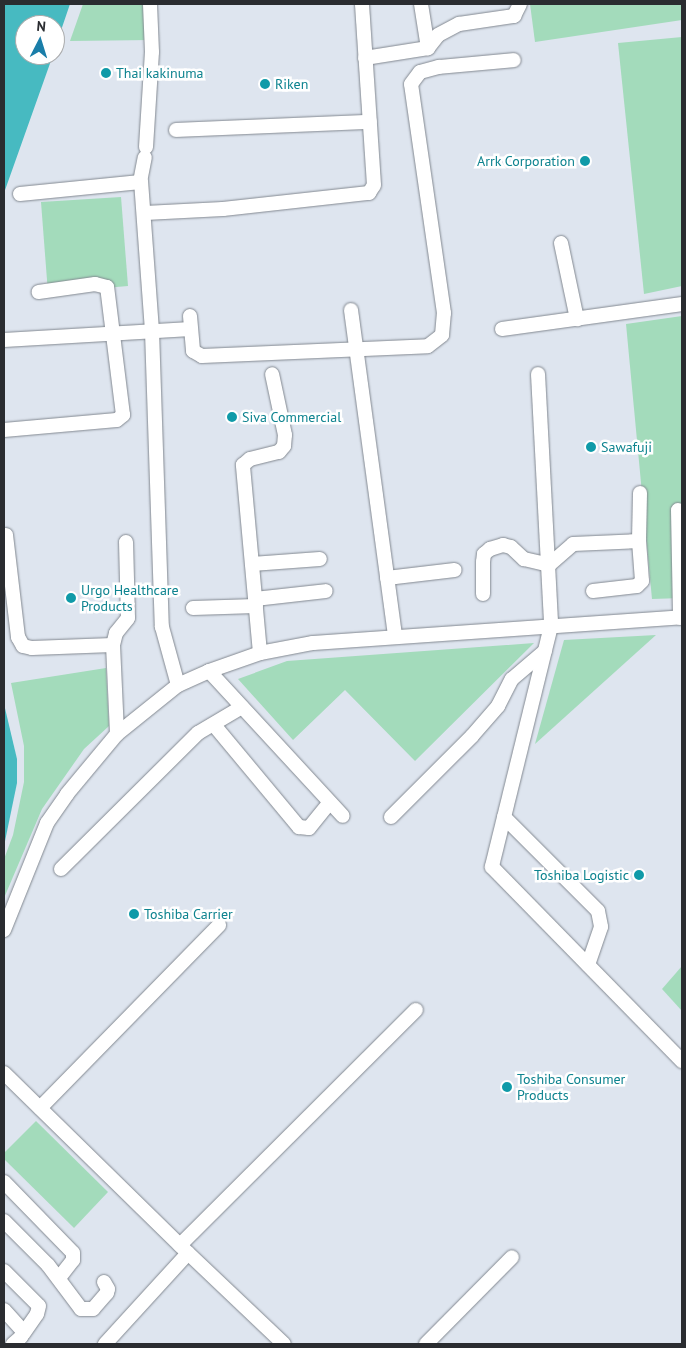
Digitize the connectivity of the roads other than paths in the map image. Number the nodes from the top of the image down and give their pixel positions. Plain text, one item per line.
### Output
1 (150, 4) edge
2 (362, 4) edge
3 (421, 4) edge
4 (520, 4) edge
5 (428, 48) junction
6 (366, 58) junction
7 (514, 60) dead end
8 (370, 122) junction
9 (176, 130) dead end
10 (141, 181) junction
11 (20, 194) dead end
12 (145, 213) junction
13 (561, 243) dead end
14 (39, 292) dead end
15 (682, 304) edge
16 (351, 310) dead end
17 (577, 319) junction
18 (502, 329) dead end
19 (152, 331) junction
20 (114, 334) junction
21 (4, 340) edge
22 (356, 349) junction
23 (272, 374) dead end
24 (538, 374) dead end
25 (4, 430) edge
26 (640, 493) dead end
27 (678, 510) dead end
28 (6, 534) dead end
29 (639, 541) junction
30 (126, 542) dead end
31 (320, 559) dead end
32 (252, 564) junction
33 (549, 565) junction
34 (455, 570) dead end
35 (387, 578) junction
36 (326, 591) dead end
37 (593, 591) dead end
38 (483, 594) dead end
39 (255, 602) junction
40 (193, 608) dead end
41 (681, 618) edge
42 (551, 626) junction
43 (395, 636) junction
44 (113, 646) junction
45 (545, 650) junction
46 (260, 653) junction
47 (209, 671) junction
48 (178, 685) junction
49 (242, 707) junction
50 (214, 725) junction
51 (117, 734) junction
52 (330, 802) junction
53 (343, 816) dead end
54 (391, 817) dead end
55 (504, 817) junction
56 (61, 869) dead end
57 (219, 925) dead end
58 (4, 930) edge
59 (588, 965) junction
60 (416, 1010) dead end
61 (682, 1061) edge
62 (4, 1073) edge
63 (40, 1108) junction
64 (4, 1182) edge
65 (4, 1221) edge
66 (184, 1249) junction
67 (512, 1257) dead end
68 (4, 1271) edge
69 (59, 1278) junction
70 (104, 1282) dead end
71 (4, 1310) edge
72 (18, 1339) edge
73 (105, 1344) edge
74 (284, 1344) edge
75 (426, 1344) edge

1 - 10 street
2 - 6 street
3 - 5 street
4 - 5 street
5 - 6 street
6 - 8 street
7 - 22 street
8 - 9 street
8 - 12 street
10 - 11 street
10 - 12 street
12 - 19 street
13 - 17 street
14 - 20 street
15 - 17 street
16 - 22 street
17 - 18 street
19 - 20 street
19 - 22 street
19 - 48 street
20 - 21 street
20 - 25 street
22 - 35 street
23 - 32 street
24 - 33 street
26 - 29 street
27 - 41 street
28 - 44 street
29 - 33 street
29 - 37 street
30 - 44 street
31 - 32 street
32 - 39 street
33 - 38 street
33 - 42 street
34 - 35 street
35 - 43 street
36 - 39 street
39 - 40 street
39 - 46 street
41 - 42 street
42 - 43 street
42 - 45 street
43 - 46 street
44 - 51 street
45 - 54 street
45 - 55 street
46 - 47 street
47 - 48 street
47 - 49 street
48 - 51 street
49 - 50 street
49 - 52 street
50 - 52 street
50 - 56 street
51 - 58 street
52 - 53 street
55 - 59 street
55 - 59 street
57 - 63 street
59 - 61 street
60 - 66 street
62 - 63 street
63 - 66 street
64 - 69 street
65 - 69 street
66 - 73 street
66 - 74 street
67 - 75 street
68 - 72 street
69 - 70 street
71 - 72 street

